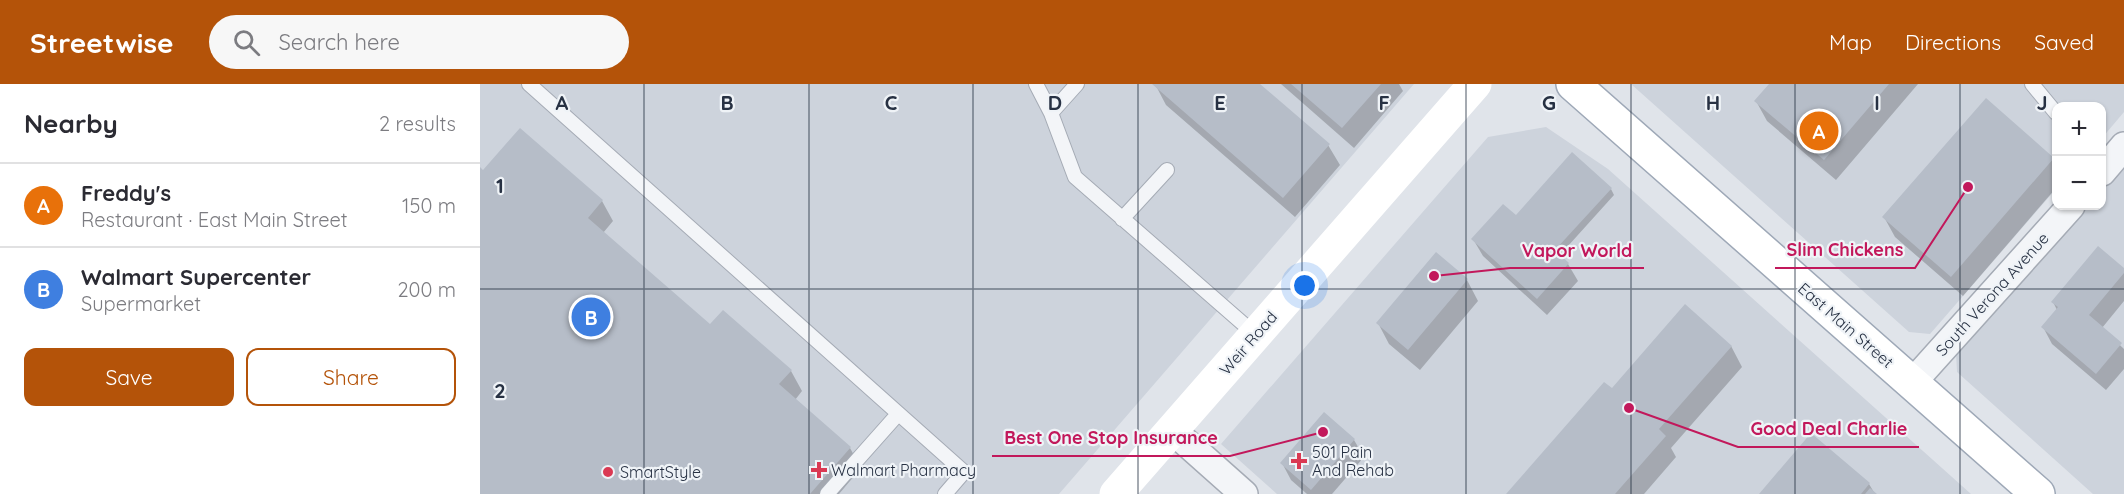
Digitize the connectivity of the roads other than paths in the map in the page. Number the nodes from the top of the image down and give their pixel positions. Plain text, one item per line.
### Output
1 (529, 84) edge
2 (1036, 84) edge
3 (1077, 84) edge
4 (1475, 84) edge
5 (1572, 84) edge
6 (2032, 84) edge
7 (2052, 108) edge
8 (1051, 113) junction
9 (2124, 146) edge
10 (2106, 165) edge
11 (1167, 170) dead end
12 (2067, 210) edge
13 (1122, 219) junction
14 (1256, 335) junction
15 (1912, 383) junction
16 (898, 414) junction
17 (1172, 430) junction
18 (827, 494) edge
19 (945, 494) edge
20 (1116, 494) edge
21 (1244, 494) edge
22 (2038, 494) edge

1 - 16 lane
2 - 8 lane
3 - 8 lane
4 - 14 main road, Weir Road
5 - 15 main road, East Main Street
6 - 7 lane
8 - 13 lane
9 - 10 street
11 - 13 lane
12 - 15 street, South Verona Avenue
13 - 14 lane
14 - 17 main road, Weir Road
15 - 22 main road, East Main Street
16 - 18 lane
16 - 19 lane
17 - 20 main road, Weir Road
17 - 21 street

